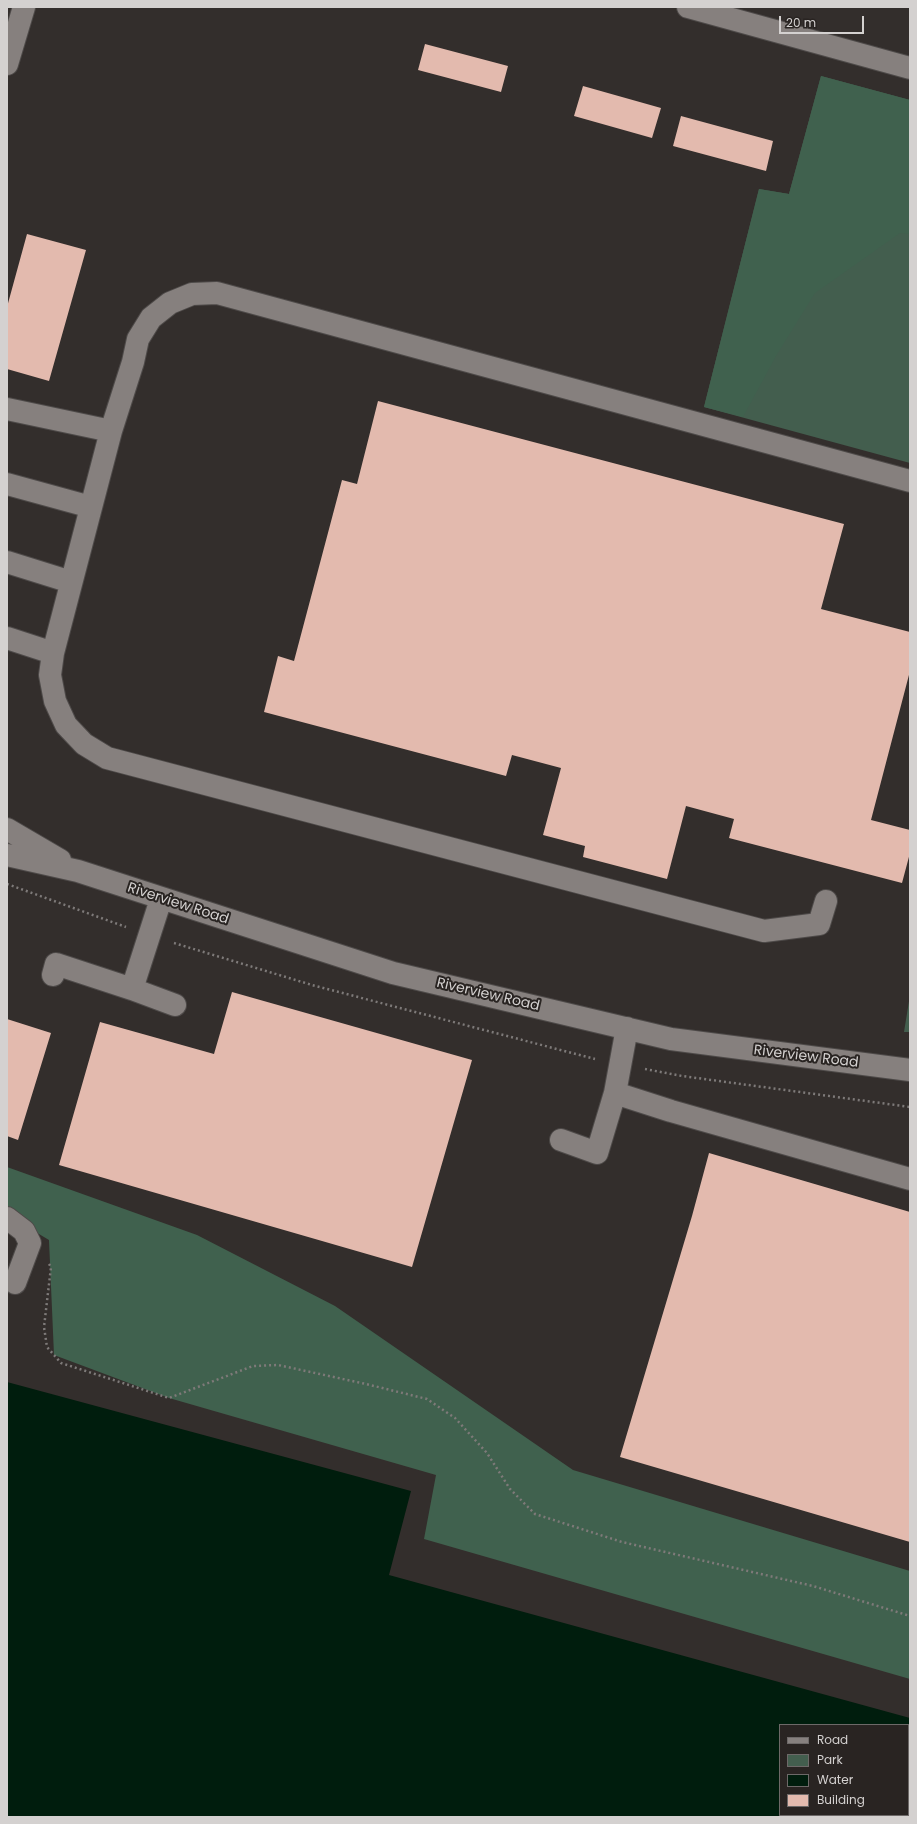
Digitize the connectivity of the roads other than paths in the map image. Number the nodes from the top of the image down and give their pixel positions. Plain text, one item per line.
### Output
1 (24, 7) edge
2 (688, 7) edge
3 (7, 64) edge
4 (910, 68) edge
5 (7, 409) edge
6 (111, 431) junction
7 (910, 481) edge
8 (7, 484) edge
9 (91, 507) junction
10 (7, 562) edge
11 (71, 582) junction
12 (7, 638) edge
13 (53, 653) junction
14 (7, 829) edge
15 (7, 854) edge
16 (78, 871) junction
17 (161, 899) junction
18 (826, 901) dead end
19 (53, 975) dead end
20 (132, 989) junction
21 (175, 1005) dead end
22 (627, 1028) junction
23 (910, 1070) edge
24 (615, 1093) junction
25 (561, 1140) dead end
26 (910, 1179) edge
27 (7, 1218) edge
28 (14, 1283) dead end

1 - 3 street
2 - 4 street
5 - 6 street
6 - 7 street
6 - 9 street
8 - 9 street
9 - 11 street
10 - 11 street
11 - 13 street
12 - 13 street
13 - 18 street
14 - 16 street, Riverview Road
15 - 16 street, Riverview Road
16 - 17 street, Riverview Road
17 - 20 street
17 - 22 street, Riverview Road
19 - 20 street
20 - 21 street
22 - 23 street, Riverview Road
22 - 24 street
24 - 25 street
24 - 26 street
27 - 28 street

